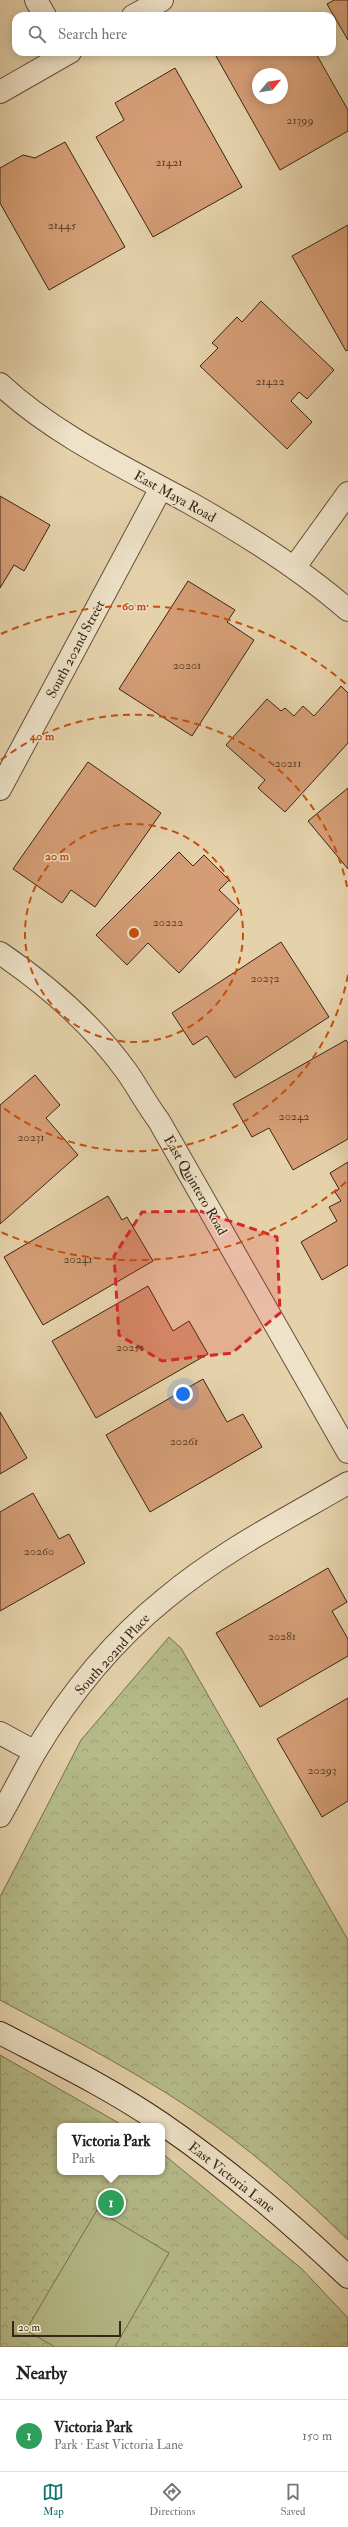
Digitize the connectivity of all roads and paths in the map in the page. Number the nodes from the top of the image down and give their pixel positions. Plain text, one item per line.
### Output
1 (36, 0) edge
2 (162, 0) edge
3 (43, 12) edge
4 (141, 12) edge
5 (62, 56) edge
6 (0, 92) edge
7 (0, 384) edge
8 (161, 488) junction
9 (348, 493) edge
10 (294, 568) junction
11 (348, 610) edge
12 (0, 789) edge
13 (0, 953) edge
14 (348, 1452) edge
15 (348, 1483) edge
16 (0, 1733) edge
17 (35, 1752) junction
18 (0, 1816) edge
19 (0, 2033) edge
20 (162, 2123) edge
21 (165, 2125) edge
22 (348, 2277) edge

1 - 3 street
2 - 4 street
5 - 6 street
7 - 8 street, East Maya Road
8 - 10 street, East Maya Road
8 - 12 street, South 202nd Street
9 - 10 street
10 - 11 street, East Maya Road
13 - 14 street, East Quintero Road
15 - 17 street, South 202nd Place
16 - 17 street
17 - 18 street, South 202nd Place
19 - 20 street, East Victoria Lane
21 - 22 street, East Victoria Lane

